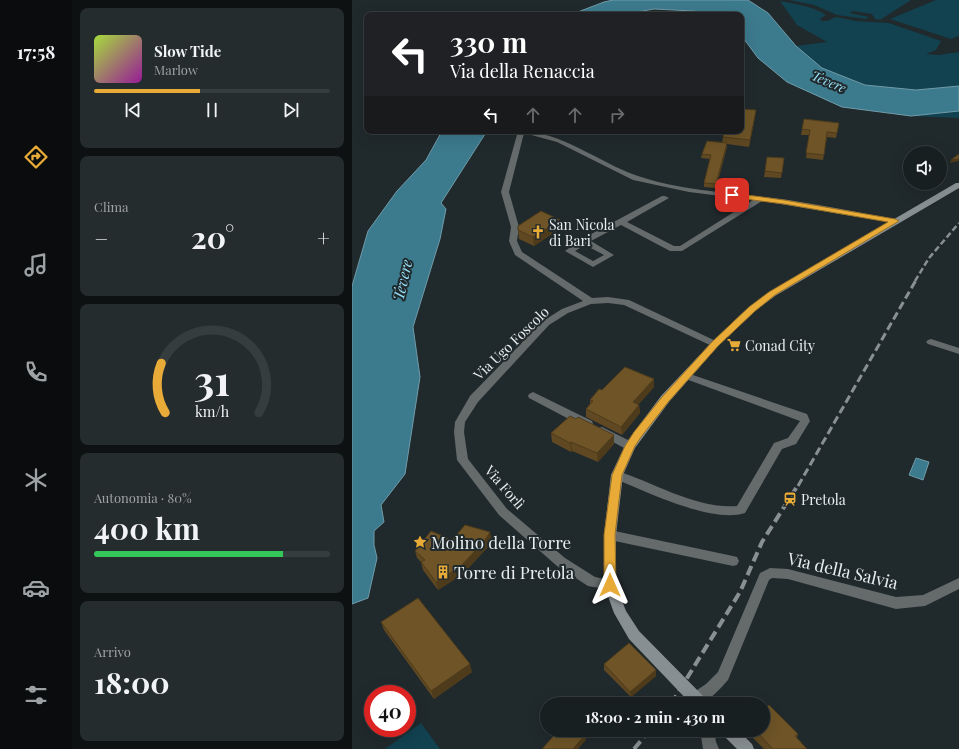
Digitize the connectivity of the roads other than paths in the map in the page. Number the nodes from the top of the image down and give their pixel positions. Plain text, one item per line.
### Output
1 (521, 134) edge
2 (533, 134) edge
3 (959, 185) edge
4 (665, 198) dead end
5 (760, 199) junction
6 (895, 221) junction
7 (621, 222) junction
8 (585, 241) dead end
9 (590, 300) junction
10 (931, 342) dead end
11 (715, 344) junction
12 (959, 351) edge
13 (686, 376) junction
14 (533, 396) dead end
15 (459, 432) joint
16 (630, 446) junction
17 (617, 475) junction
18 (610, 535) junction
19 (733, 561) dead end
20 (959, 583) edge
21 (610, 585) junction
22 (693, 697) edge
23 (703, 697) edge
24 (708, 737) edge
25 (735, 737) edge
26 (712, 749) edge
27 (747, 749) edge

1 - 9 street
2 - 5 street
3 - 6 street
4 - 7 street
5 - 6 street
5 - 7 street
6 - 11 street
7 - 8 street
9 - 11 street, Via Ugo Foscolo
9 - 15 street, Via Ugo Foscolo
10 - 12 street
11 - 13 street
13 - 16 street
13 - 17 street
14 - 16 street
15 - 21 street, Via Forlì
16 - 17 street
17 - 18 street
18 - 19 street
18 - 21 street
20 - 23 street, Via della Salvia
21 - 22 street
24 - 26 street
25 - 27 street

